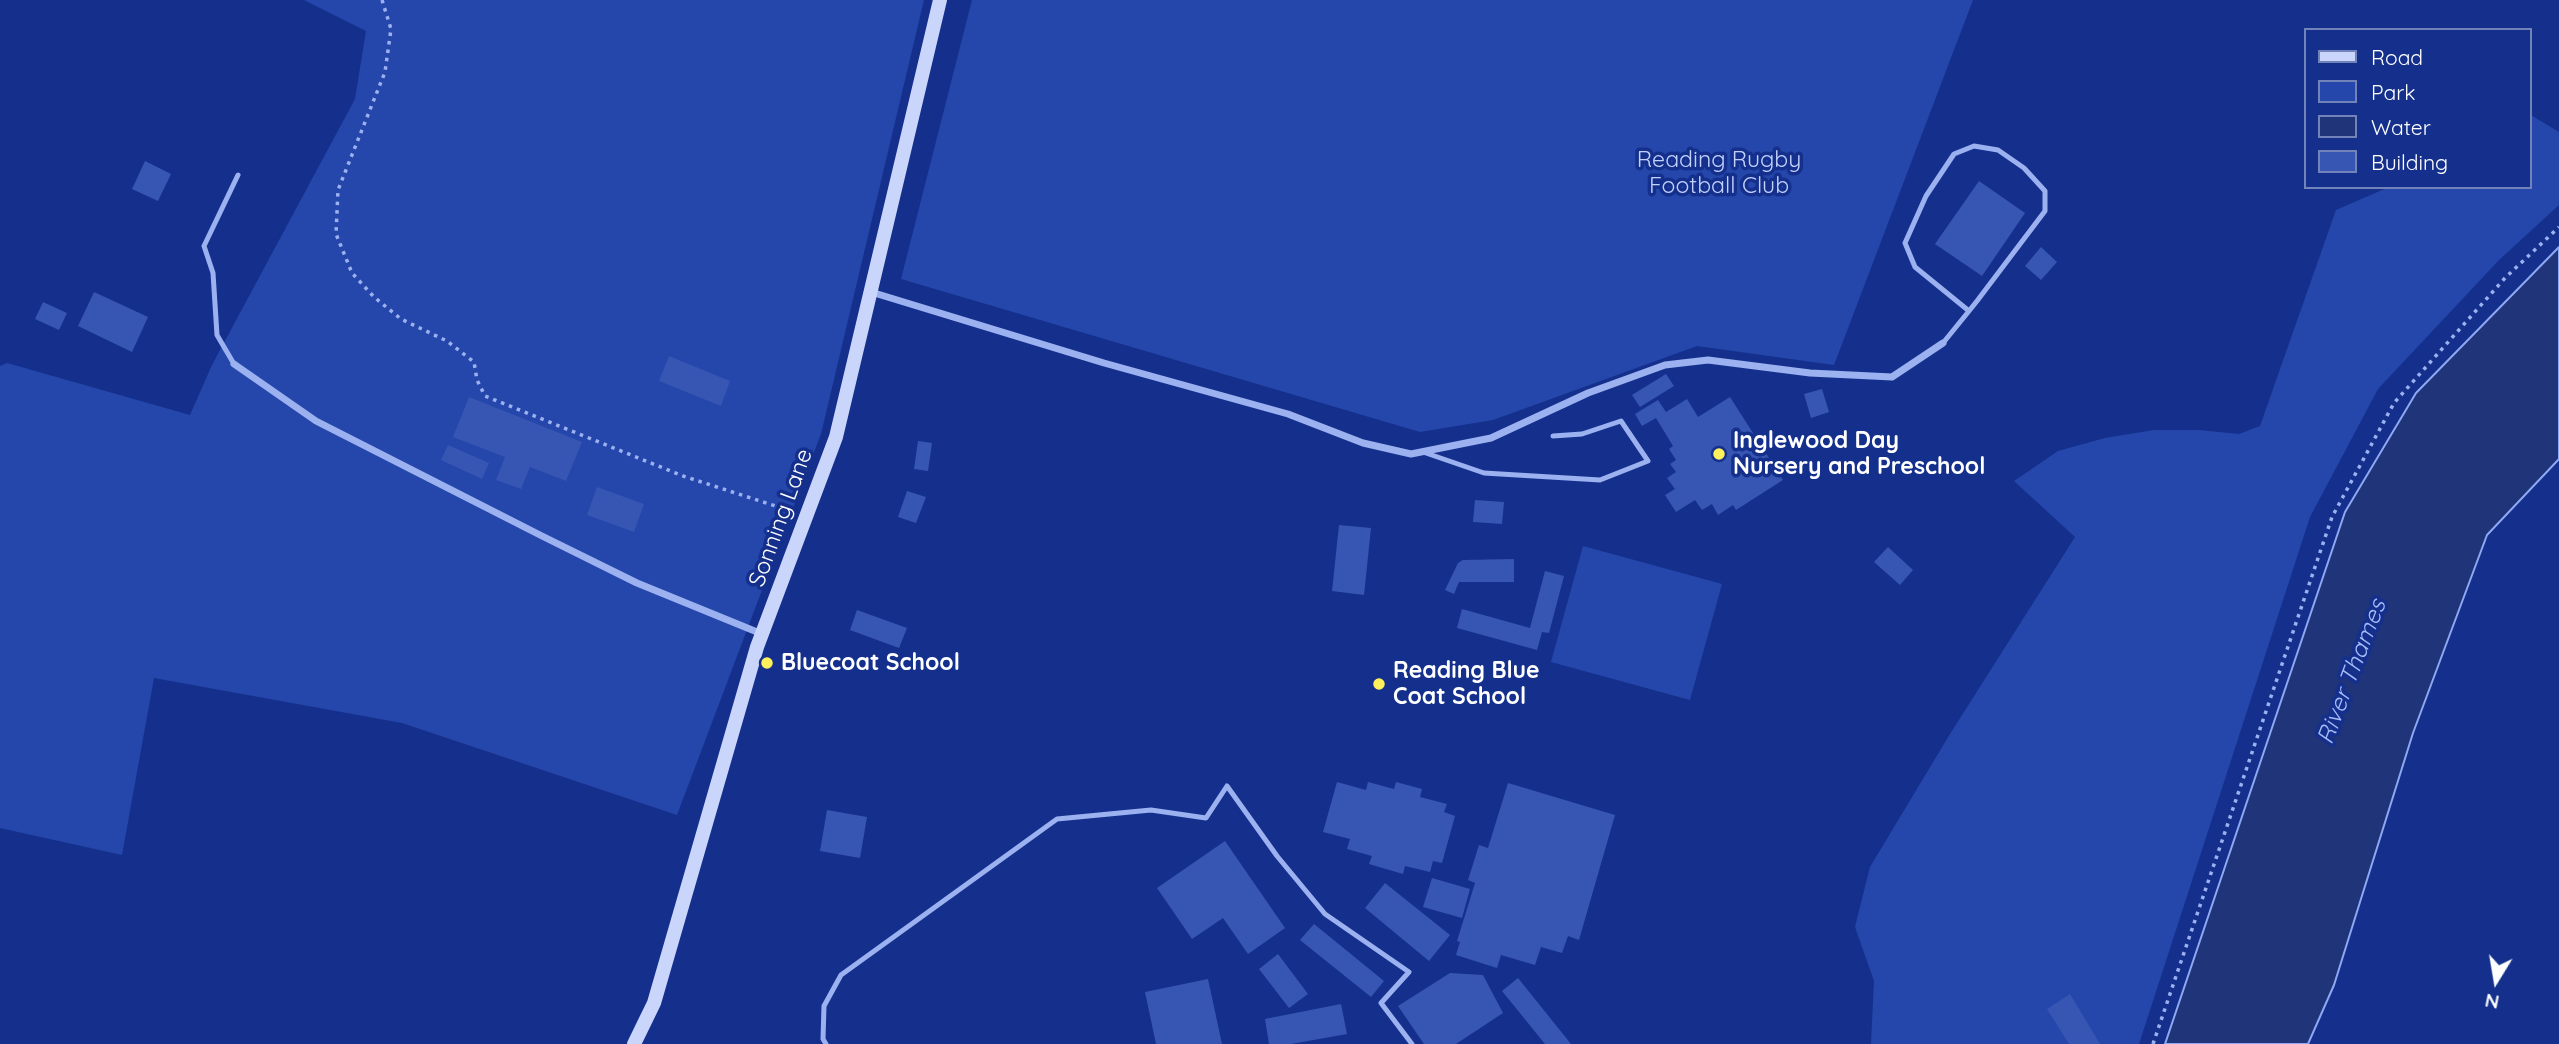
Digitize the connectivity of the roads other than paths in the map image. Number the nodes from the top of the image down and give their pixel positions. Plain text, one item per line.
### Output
1 (940, 0) edge
2 (238, 175) dead end
3 (870, 292) junction
4 (1969, 311) junction
5 (1943, 343) joint
6 (234, 364) joint
7 (1553, 436) dead end
8 (1423, 452) junction
9 (762, 634) junction
10 (634, 1044) edge
11 (826, 1044) edge
12 (1412, 1044) edge

1 - 3 main road, Sonning Lane
2 - 6 lane
3 - 8 street
3 - 9 main road, Sonning Lane
4 - 4 lane
4 - 5 lane
5 - 8 street
6 - 9 street
7 - 8 lane
9 - 10 main road, Sonning Lane
11 - 12 lane

